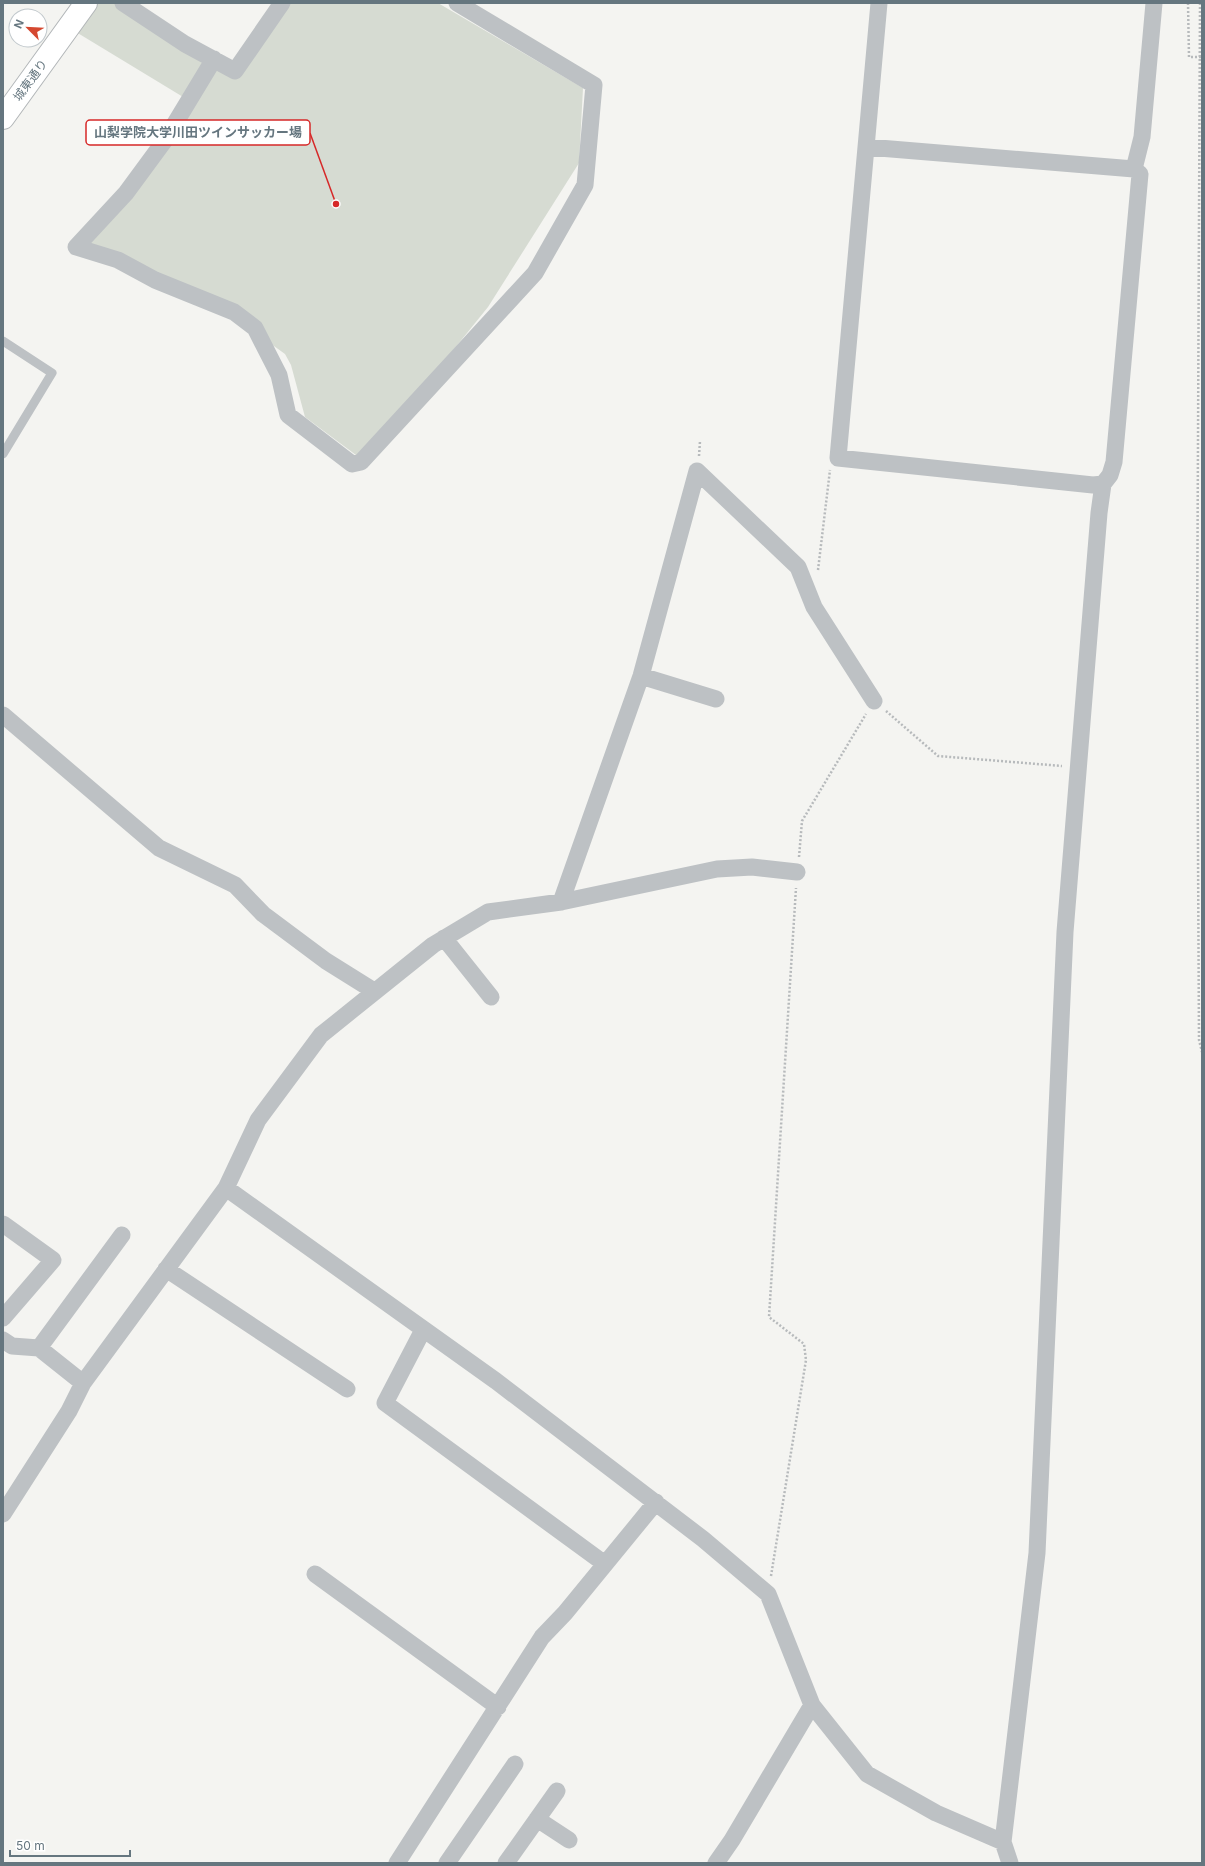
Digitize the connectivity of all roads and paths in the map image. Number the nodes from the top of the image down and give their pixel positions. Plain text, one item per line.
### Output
1 (86, 3) edge
2 (124, 3) edge
3 (282, 3) edge
4 (457, 3) edge
5 (879, 3) edge
6 (1154, 3) edge
7 (1188, 3) edge
8 (1200, 3) edge
9 (1201, 57) edge
10 (214, 60) junction
11 (3, 118) edge
12 (866, 147) junction
13 (1134, 169) junction
14 (3, 341) edge
15 (3, 454) edge
16 (838, 458) junction
17 (1103, 484) junction
18 (817, 575) dead end
19 (641, 676) junction
20 (716, 699) dead end
21 (874, 701) junction
22 (3, 716) edge
23 (1078, 767) junction
24 (797, 872) junction
25 (561, 902) junction
26 (444, 938) junction
27 (374, 991) junction
28 (491, 997) dead end
29 (1202, 1052) edge
30 (226, 1188) junction
31 (3, 1224) edge
32 (122, 1235) dead end
33 (166, 1269) junction
34 (3, 1318) edge
35 (423, 1330) junction
36 (3, 1340) edge
37 (39, 1348) junction
38 (83, 1383) junction
39 (348, 1389) dead end
40 (656, 1502) junction
41 (3, 1514) edge
42 (605, 1564) junction
43 (315, 1574) dead end
44 (768, 1594) junction
45 (812, 1705) junction
46 (498, 1707) junction
47 (514, 1764) dead end
48 (557, 1790) dead end
49 (537, 1819) junction
50 (569, 1840) dead end
51 (1003, 1842) junction
52 (403, 1861) edge
53 (447, 1863) edge
54 (506, 1863) edge
55 (716, 1863) edge
56 (1010, 1863) edge

1 - 11 highway, 城東通り
2 - 10 street
3 - 10 street
4 - 10 street
5 - 12 street
6 - 13 street
7 - 9 path
8 - 29 path
12 - 13 street
12 - 16 street
13 - 17 street
14 - 15 lane
16 - 17 street
16 - 18 path
17 - 23 street
19 - 20 street
19 - 21 street
19 - 25 street
21 - 23 path
21 - 24 path
22 - 27 street
23 - 51 street
24 - 25 street
24 - 44 path
25 - 26 street
26 - 27 street
26 - 28 street
27 - 30 street
30 - 33 street
30 - 35 street
31 - 34 street
32 - 37 street
33 - 38 street
33 - 39 street
35 - 40 street
35 - 42 street
36 - 37 street
37 - 38 street
38 - 41 street
40 - 42 street
40 - 44 street
42 - 46 street
43 - 46 street
44 - 45 street
45 - 51 street
45 - 55 street
46 - 52 street
47 - 53 street
48 - 49 street
49 - 50 street
49 - 54 street
51 - 56 street

